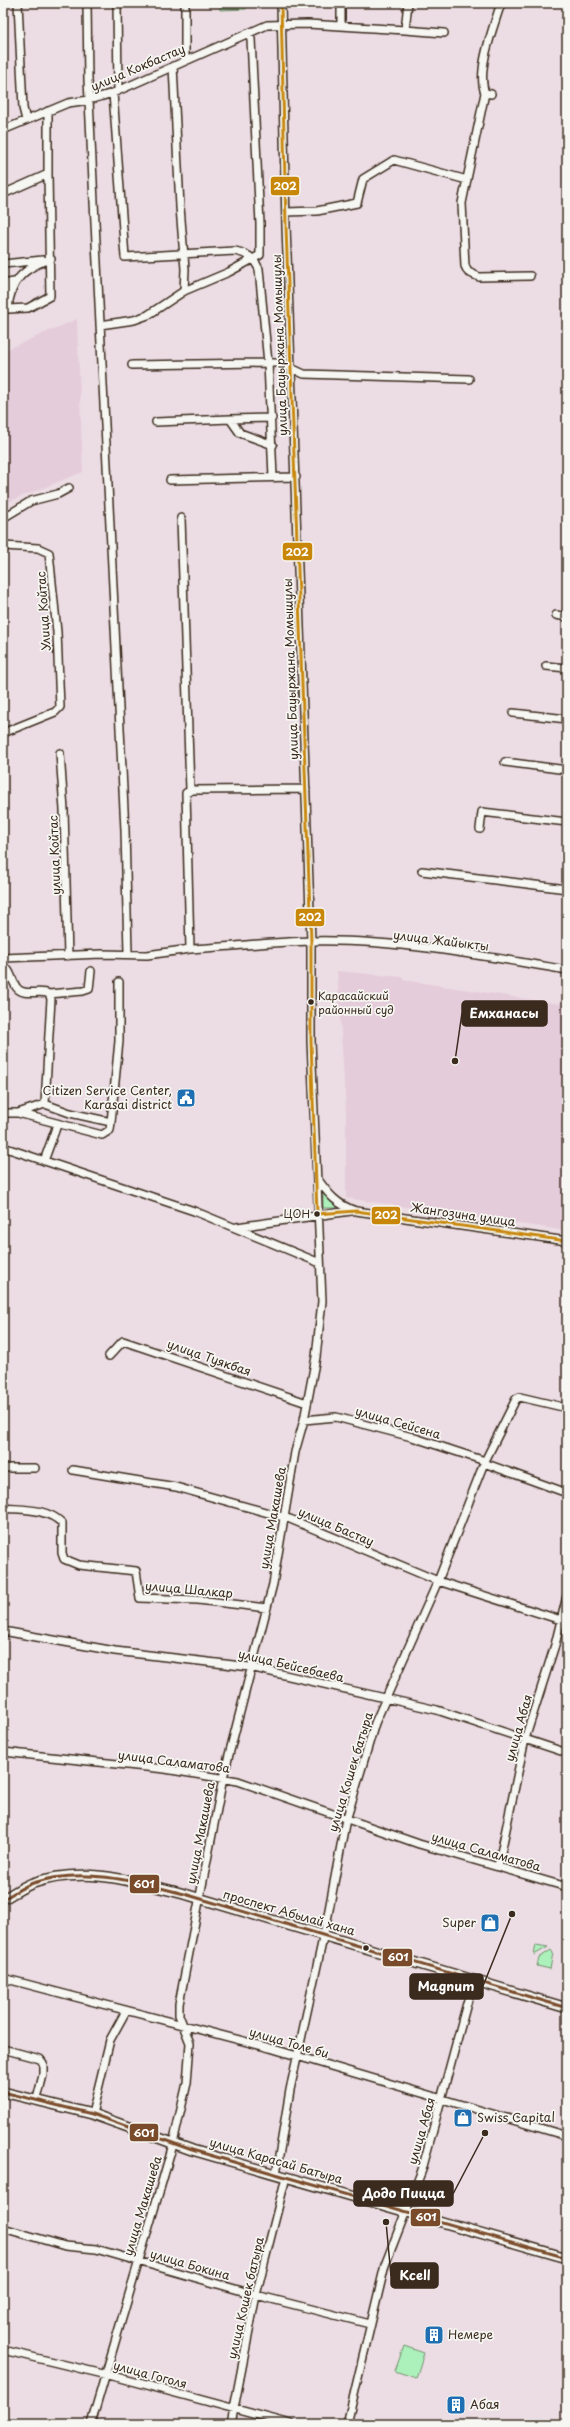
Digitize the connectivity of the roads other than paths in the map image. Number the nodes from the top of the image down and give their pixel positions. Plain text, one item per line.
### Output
1 (18, 3) edge
2 (87, 3) edge
3 (117, 3) edge
4 (185, 3) edge
5 (281, 3) edge
6 (341, 3) edge
7 (408, 3) edge
8 (501, 3) edge
9 (281, 24) junction
10 (341, 26) junction
11 (405, 30) junction
12 (248, 32) junction
13 (444, 33) dead end
14 (185, 61) junction
15 (174, 66) junction
16 (115, 92) junction
17 (90, 100) junction
18 (48, 111) junction
19 (26, 120) junction
20 (3, 130) edge
21 (48, 174) junction
22 (467, 180) junction
23 (3, 194) edge
24 (286, 212) junction
25 (184, 253) junction
26 (51, 259) junction
27 (254, 259) junction
28 (3, 264) edge
29 (530, 276) dead end
30 (14, 282) junction
31 (3, 284) edge
32 (184, 292) junction
33 (3, 296) edge
34 (100, 325) junction
35 (291, 354) junction
36 (268, 363) junction
37 (280, 363) junction
38 (132, 365) dead end
39 (291, 368) junction
40 (469, 379) dead end
41 (272, 418) junction
42 (230, 420) junction
43 (156, 422) dead end
44 (273, 445) junction
45 (274, 477) junction
46 (296, 477) junction
47 (170, 480) dead end
48 (69, 488) dead end
49 (3, 518) edge
50 (181, 518) dead end
51 (3, 546) edge
52 (556, 615) dead end
53 (567, 617) edge
54 (546, 666) dead end
55 (567, 668) edge
56 (513, 713) dead end
57 (567, 719) edge
58 (3, 733) edge
59 (60, 753) dead end
60 (505, 762) dead end
61 (567, 770) edge
62 (306, 788) junction
63 (190, 790) junction
64 (567, 822) edge
65 (480, 829) dead end
66 (422, 871) dead end
67 (567, 889) edge
68 (312, 941) junction
69 (190, 949) junction
70 (128, 953) junction
71 (68, 956) junction
72 (3, 958) edge
73 (3, 970) edge
74 (567, 970) edge
75 (91, 971) dead end
76 (119, 982) dead end
77 (49, 994) junction
78 (45, 1104) junction
79 (18, 1113) junction
80 (3, 1114) edge
81 (111, 1122) junction
82 (57, 1124) junction
83 (3, 1147) edge
84 (44, 1161) junction
85 (317, 1178) junction
86 (356, 1211) junction
87 (317, 1214) junction
88 (237, 1227) junction
89 (567, 1241) edge
90 (320, 1263) junction
91 (109, 1356) dead end
92 (307, 1402) junction
93 (567, 1408) edge
94 (304, 1420) junction
95 (484, 1462) junction
96 (3, 1468) edge
97 (35, 1468) dead end
98 (73, 1470) dead end
99 (567, 1493) edge
100 (3, 1508) edge
101 (285, 1518) junction
102 (438, 1581) junction
103 (567, 1596) edge
104 (267, 1608) junction
105 (563, 1623) edge
106 (3, 1631) edge
107 (250, 1667) junction
108 (384, 1699) junction
109 (525, 1739) junction
110 (3, 1752) edge
111 (567, 1753) edge
112 (223, 1778) junction
113 (346, 1819) junction
114 (498, 1867) junction
115 (567, 1887) edge
116 (3, 1899) edge
117 (199, 1900) junction
118 (324, 1936) junction
119 (3, 1978) edge
120 (474, 1981) junction
121 (567, 2008) edge
122 (126, 2011) junction
123 (183, 2025) junction
124 (3, 2049) edge
125 (297, 2057) junction
126 (3, 2092) edge
127 (37, 2099) junction
128 (442, 2100) junction
129 (92, 2114) junction
130 (567, 2136) edge
131 (172, 2143) junction
132 (276, 2174) junction
133 (286, 2177) junction
134 (405, 2210) junction
135 (3, 2228) edge
136 (567, 2258) edge
137 (138, 2261) junction
138 (256, 2296) junction
139 (370, 2324) junction
140 (3, 2350) edge
141 (104, 2374) junction
142 (234, 2409) junction
143 (91, 2424) edge
144 (231, 2424) edge
145 (291, 2424) edge
146 (347, 2424) edge

1 - 19 street
2 - 17 street
3 - 16 street
4 - 14 street
5 - 9 street, улица Бауыржана Момышулы
6 - 10 street
7 - 11 street
8 - 22 street
9 - 10 street, улица Кокбастау
9 - 12 street, улица Кокбастау
9 - 24 street, улица Бауыржана Момышулы
10 - 11 street, улица Кокбастау
11 - 13 street, улица Кокбастау
12 - 14 street, улица Кокбастау
12 - 27 street
14 - 15 street, улица Кокбастау
15 - 16 street, улица Кокбастау
15 - 25 street
16 - 17 street, улица Кокбастау
16 - 25 street
17 - 18 street, улица Кокбастау
17 - 34 street
18 - 19 street, улица Кокбастау
18 - 21 street
19 - 20 street, улица Кокбастау
21 - 23 street
21 - 26 street
22 - 24 street
22 - 29 street
24 - 35 street, улица Бауыржана Момышулы
25 - 27 street
25 - 32 street
26 - 28 street
26 - 30 street
26 - 30 street
27 - 32 street
27 - 36 street
30 - 31 street
30 - 33 street
32 - 34 street
34 - 70 street
35 - 37 street
35 - 39 street, улица Бауыржана Момышулы
36 - 37 street
36 - 38 street
36 - 41 street
37 - 39 street
39 - 40 street
39 - 46 street, улица Бауыржана Момышулы
41 - 42 street
41 - 44 street
42 - 43 street
42 - 44 street
44 - 45 street
45 - 46 street
45 - 47 street
46 - 62 street, улица Бауыржана Момышулы
48 - 49 street
50 - 63 street
51 - 58 street, Улица Койтас
52 - 53 street
54 - 55 street
56 - 57 street
59 - 71 street, улица Койтас
60 - 61 street
62 - 63 street
62 - 68 street, улица Бауыржана Момышулы
63 - 69 street
64 - 65 street
66 - 67 street
68 - 69 street, улица Жайыкты
68 - 74 street, улица Жайыкты
68 - 85 street, улица Бауыржана Момышулы
69 - 70 street, улица Жайыкты
70 - 71 street, улица Жайыкты
71 - 72 street, улица Жайыкты
73 - 77 street
75 - 77 street
76 - 81 street
77 - 78 street
78 - 79 street
78 - 81 street
79 - 80 street
79 - 82 street
81 - 82 street
82 - 84 street
83 - 84 street
84 - 88 street
85 - 86 street
85 - 87 street, улица Бауыржана Момышулы
86 - 87 street
86 - 89 street, Жангозина улица
87 - 88 street
87 - 90 street, улица Бауыржана Момышулы
88 - 90 street
90 - 92 street, улица Макашева
91 - 92 street, улица Туякбая
92 - 94 street, улица Макашева
93 - 95 street, улица Кошек батыра
94 - 95 street, улица Сейсена
94 - 101 street, улица Макашева
95 - 99 street, улица Сейсена
95 - 102 street, улица Кошек батыра
96 - 97 street
98 - 101 street, улица Бастау
100 - 104 street, улица Шалкар
101 - 102 street, улица Бастау
101 - 104 street, улица Макашева
102 - 105 street, улица Бастау
102 - 108 street, улица Кошек батыра
103 - 105 street, улица Абая
104 - 107 street, улица Макашева
105 - 109 street, улица Абая
106 - 107 street, улица Бейсебаева
107 - 108 street, улица Бейсебаева
107 - 112 street, улица Макашева
108 - 109 street, улица Бейсебаева
108 - 113 street, улица Кошек батыра
109 - 111 street, улица Бейсебаева
109 - 114 street, улица Абая
110 - 112 street, улица Саламатова
112 - 113 street, улица Саламатова
112 - 117 street, улица Макашева
113 - 114 street, улица Саламатова
113 - 118 street, улица Кошек батыра
114 - 115 street, улица Саламатова
116 - 117 main road, проспект Абылай хана
117 - 118 main road, проспект Абылай хана
117 - 123 street, улица Макашева
118 - 120 main road, проспект Абылай хана
118 - 125 street, улица Кошек батыра
119 - 122 street, улица Толе би
120 - 121 main road, проспект Абылай хана
120 - 128 street, улица Абая
122 - 123 street, улица Толе би
122 - 129 street
123 - 125 street, улица Толе би
123 - 131 street, улица Макашева
124 - 127 street
125 - 128 street, улица Толе би
125 - 132 street, улица Кошек батыра
126 - 127 main road, улица Карасай Батыра
127 - 129 main road, улица Карасай Батыра
128 - 130 street, улица Толе би
128 - 134 street, улица Абая
129 - 131 main road, улица Карасай Батыра
131 - 132 main road, улица Карасай Батыра
131 - 137 street, улица Макашева
132 - 133 main road, улица Карасай Батыра
133 - 134 main road, улица Карасай Батыра
133 - 138 street, улица Кошек батыра
134 - 136 main road, улица Карасай Батыра
134 - 139 street, улица Абая
135 - 137 street, улица Бокина
137 - 138 street, улица Бокина
137 - 141 street, улица Макашева
138 - 139 street, улица Бокина
138 - 142 street, улица Кошек батыра
139 - 146 street, улица Абая
140 - 141 street, улица Гоголя
141 - 142 street, улица Гоголя
141 - 143 street, улица Макашева
142 - 144 street, улица Кошек батыра
142 - 145 street, улица Гоголя

